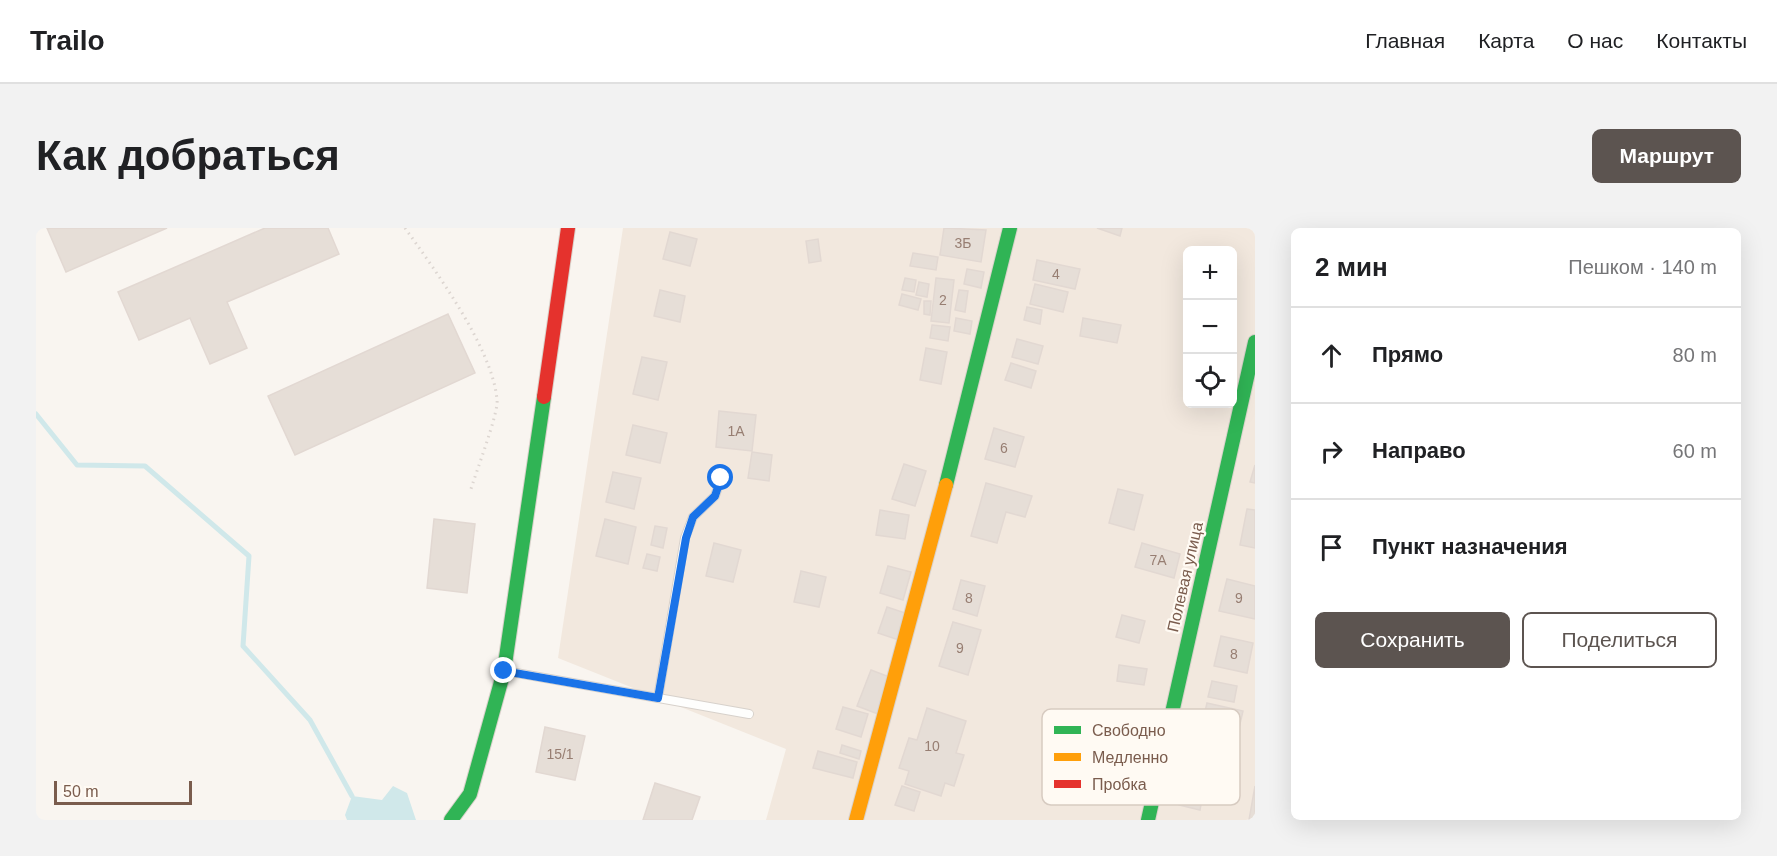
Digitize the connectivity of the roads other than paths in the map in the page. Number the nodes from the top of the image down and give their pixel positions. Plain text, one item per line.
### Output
1 (568, 228) edge
2 (1010, 228) edge
3 (1255, 342) edge
4 (721, 478) dead end
5 (504, 671) junction
6 (658, 698) junction
7 (1173, 709) edge
8 (749, 714) dead end
9 (1151, 805) edge
10 (451, 820) edge
11 (856, 820) edge
12 (1148, 820) edge

1 - 5 street
2 - 11 street
3 - 7 street, Полевая улица
4 - 6 lane
5 - 6 lane
5 - 10 street
6 - 8 lane
9 - 12 street, Полевая улица

